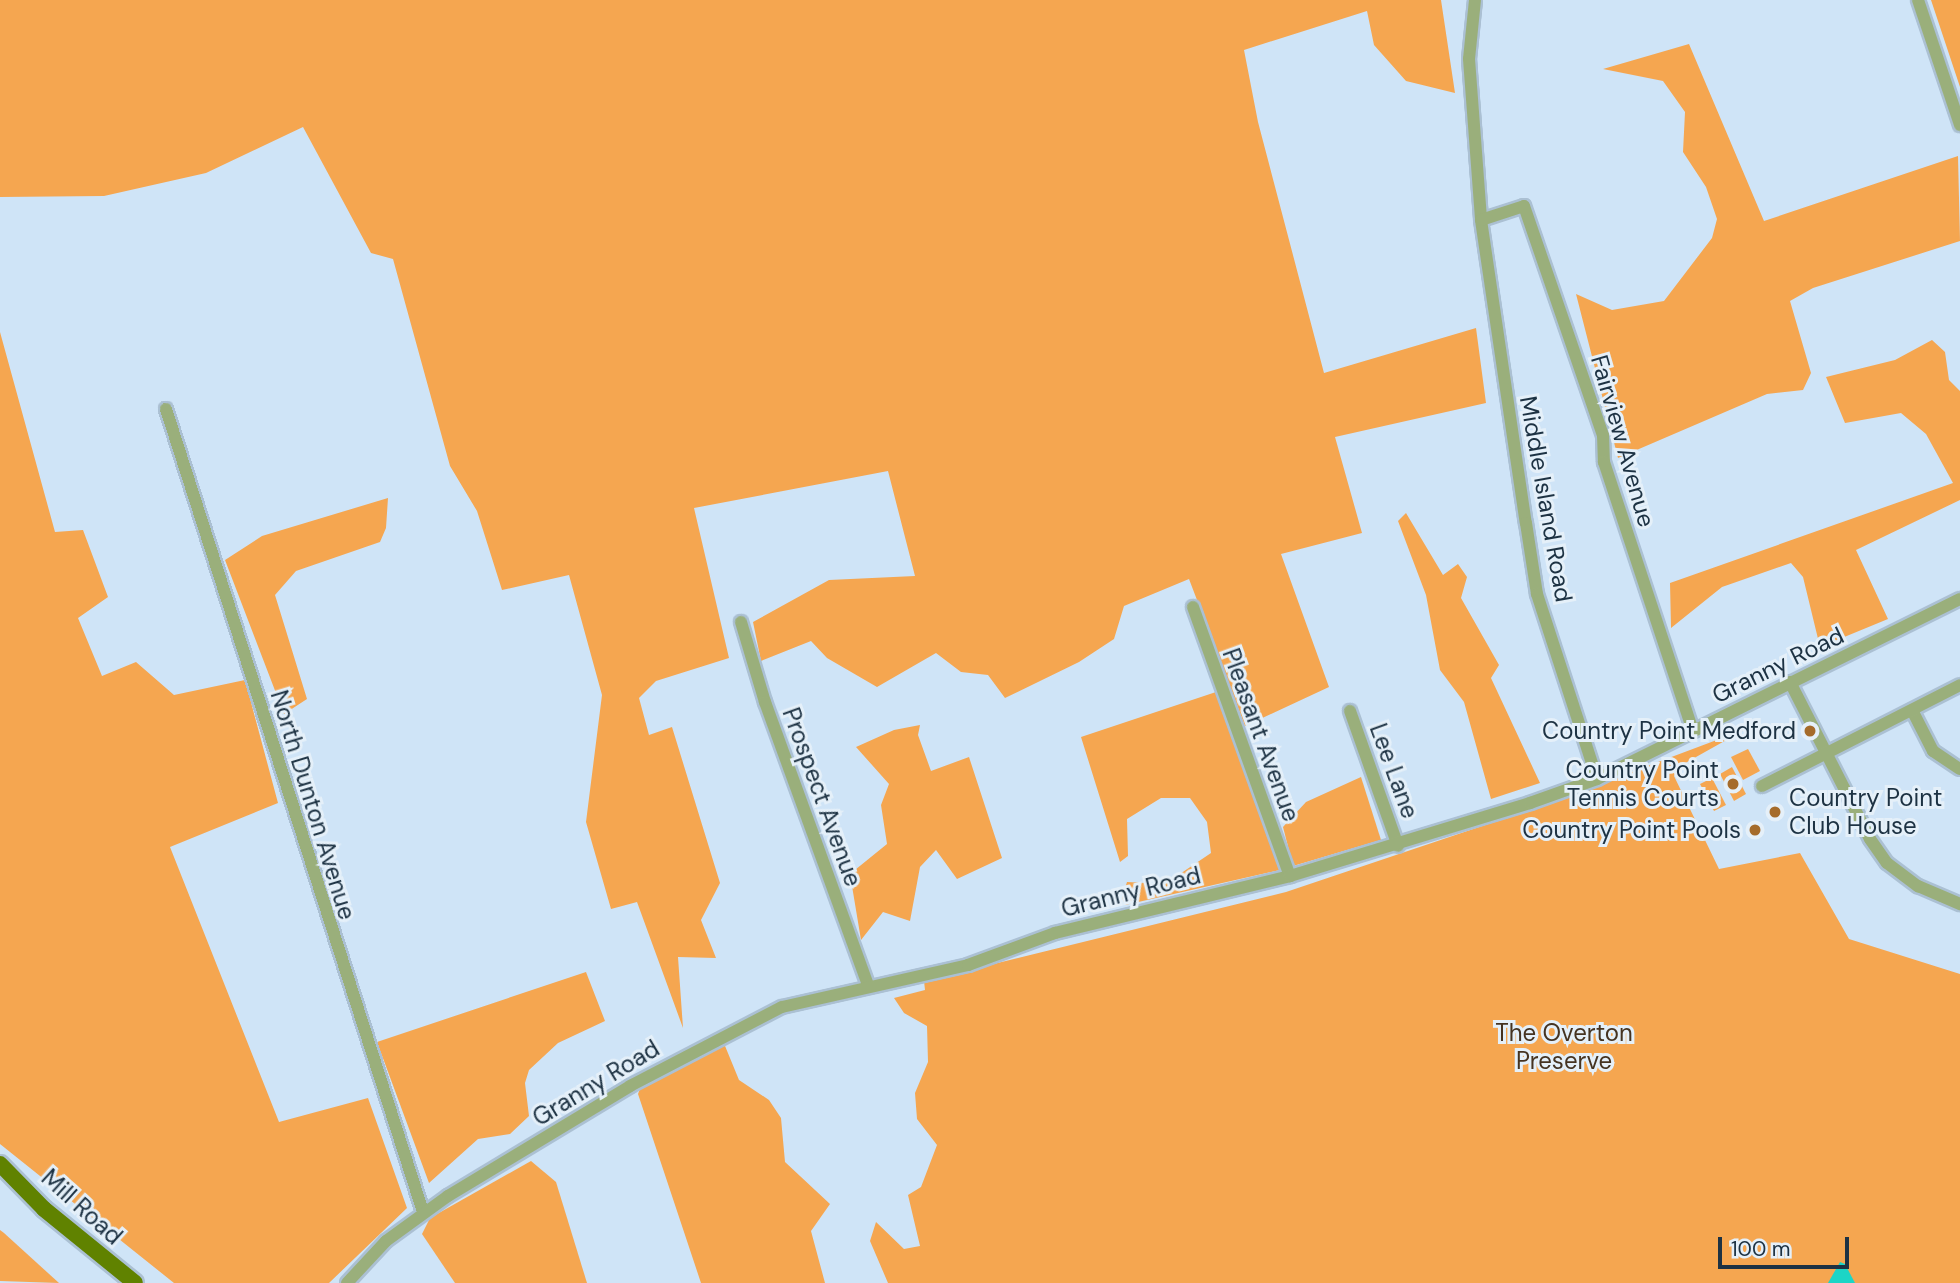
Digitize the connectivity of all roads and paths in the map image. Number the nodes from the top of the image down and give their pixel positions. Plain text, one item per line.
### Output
1 (1475, 0) edge
2 (1918, 0) edge
3 (1960, 125) edge
4 (1481, 220) junction
5 (166, 409) dead end
6 (1960, 599) edge
7 (1193, 607) dead end
8 (741, 622) dead end
9 (1790, 682) junction
10 (1960, 685) edge
11 (1912, 710) junction
12 (1350, 711) dead end
13 (1693, 731) junction
14 (1826, 755) junction
15 (1960, 769) edge
16 (1597, 779) junction
17 (1762, 786) dead end
18 (1398, 846) junction
19 (1290, 876) junction
20 (1960, 904) edge
21 (868, 985) junction
22 (0, 1164) edge
23 (423, 1212) junction
24 (135, 1283) edge
25 (347, 1283) edge

1 - 4 street, Middle Island Road
2 - 3 street
4 - 13 street, Fairview Avenue
4 - 16 street, Middle Island Road
5 - 23 street, North Dunton Avenue
6 - 9 street, Granny Road
7 - 19 street, Pleasant Avenue
8 - 21 street, Prospect Avenue
9 - 13 street, Granny Road
9 - 14 street
10 - 11 street
11 - 14 street
11 - 15 street
12 - 18 street, Lee Lane
13 - 16 street, Granny Road
14 - 17 street
14 - 20 street
16 - 18 street, Granny Road
18 - 19 street, Granny Road
19 - 21 street, Granny Road
21 - 23 street, Granny Road
22 - 24 main road, Mill Road
23 - 25 street, Granny Road

